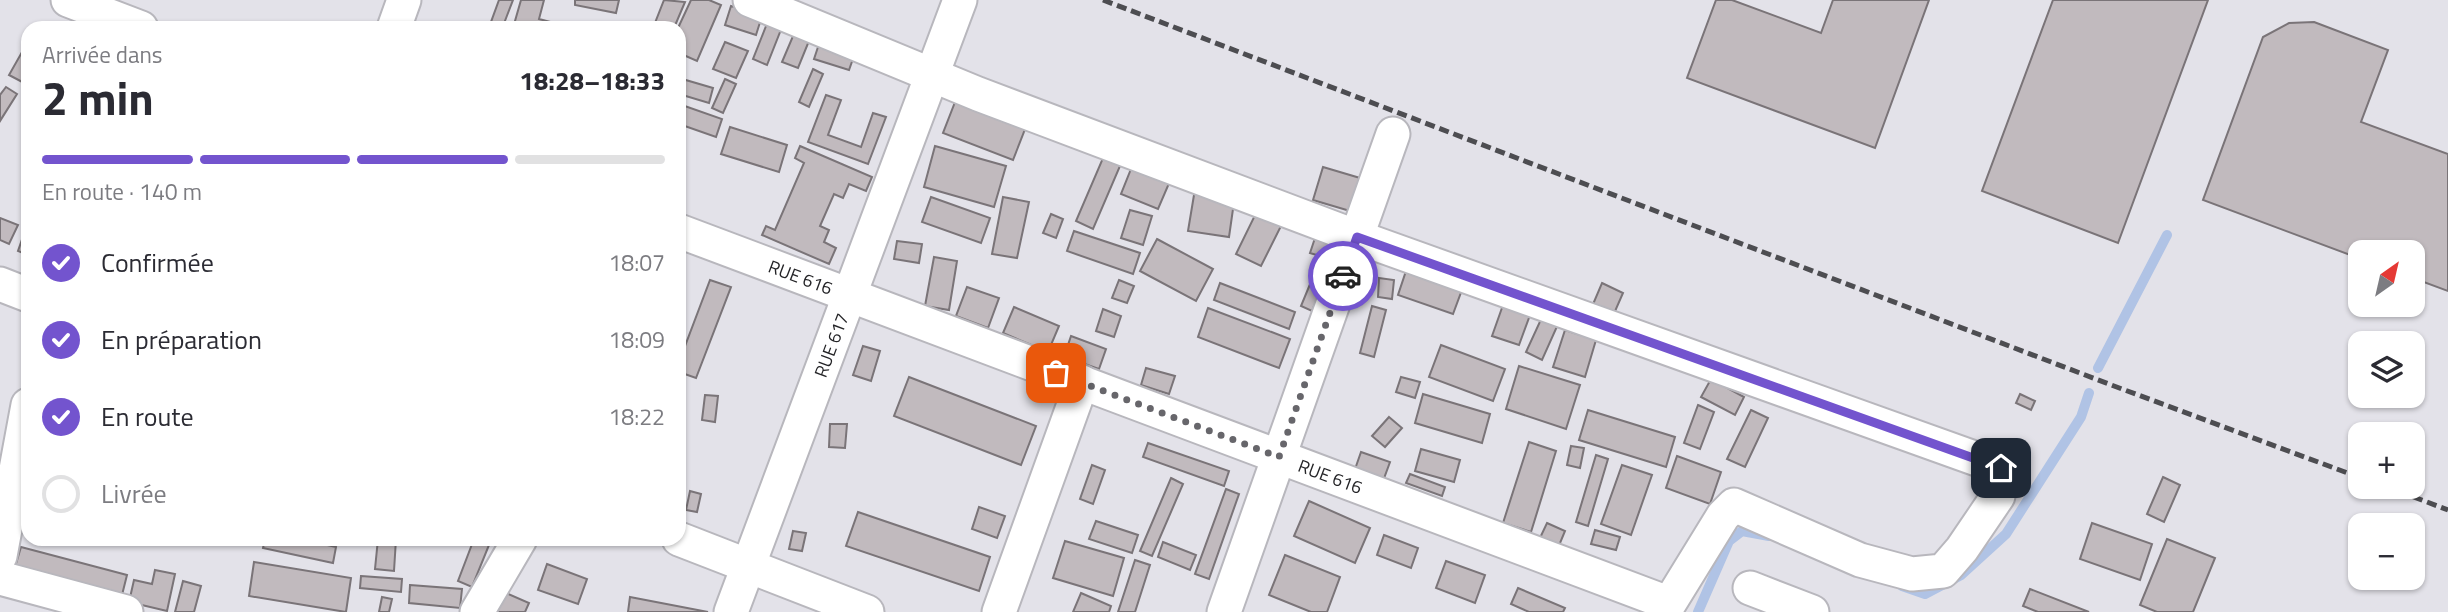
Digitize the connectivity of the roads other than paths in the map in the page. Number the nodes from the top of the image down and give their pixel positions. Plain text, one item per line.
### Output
1 (68, 0) edge
2 (404, 0) edge
3 (750, 0) edge
4 (960, 0) edge
5 (123, 21) edge
6 (396, 21) edge
7 (932, 75) junction
8 (1393, 134) dead end
9 (686, 234) edge
10 (1357, 237) junction
11 (0, 284) edge
12 (21, 292) edge
13 (850, 295) junction
14 (1082, 382) junction
15 (21, 443) edge
16 (1279, 457) junction
17 (686, 541) edge
18 (516, 546) edge
19 (0, 556) edge
20 (749, 566) junction
21 (0, 578) edge
22 (1750, 588) dead end
23 (1666, 607) edge
24 (126, 612) edge
25 (477, 612) edge
26 (732, 612) edge
27 (867, 612) edge
28 (999, 612) edge
29 (1224, 612) edge
30 (1812, 612) edge

1 - 5 street
2 - 6 street
3 - 7 street
4 - 7 street, RUE 617
7 - 10 street
7 - 13 street, RUE 617
8 - 10 street
9 - 13 street, RUE 616
10 - 16 street
10 - 23 street
11 - 12 street
13 - 14 street, RUE 616
13 - 20 street, RUE 617
14 - 16 street, RUE 616
14 - 28 street
15 - 19 street
16 - 23 street, RUE 616
16 - 29 street
17 - 20 street
18 - 25 street
20 - 26 street, RUE 617
20 - 27 street
21 - 24 street
22 - 30 street

